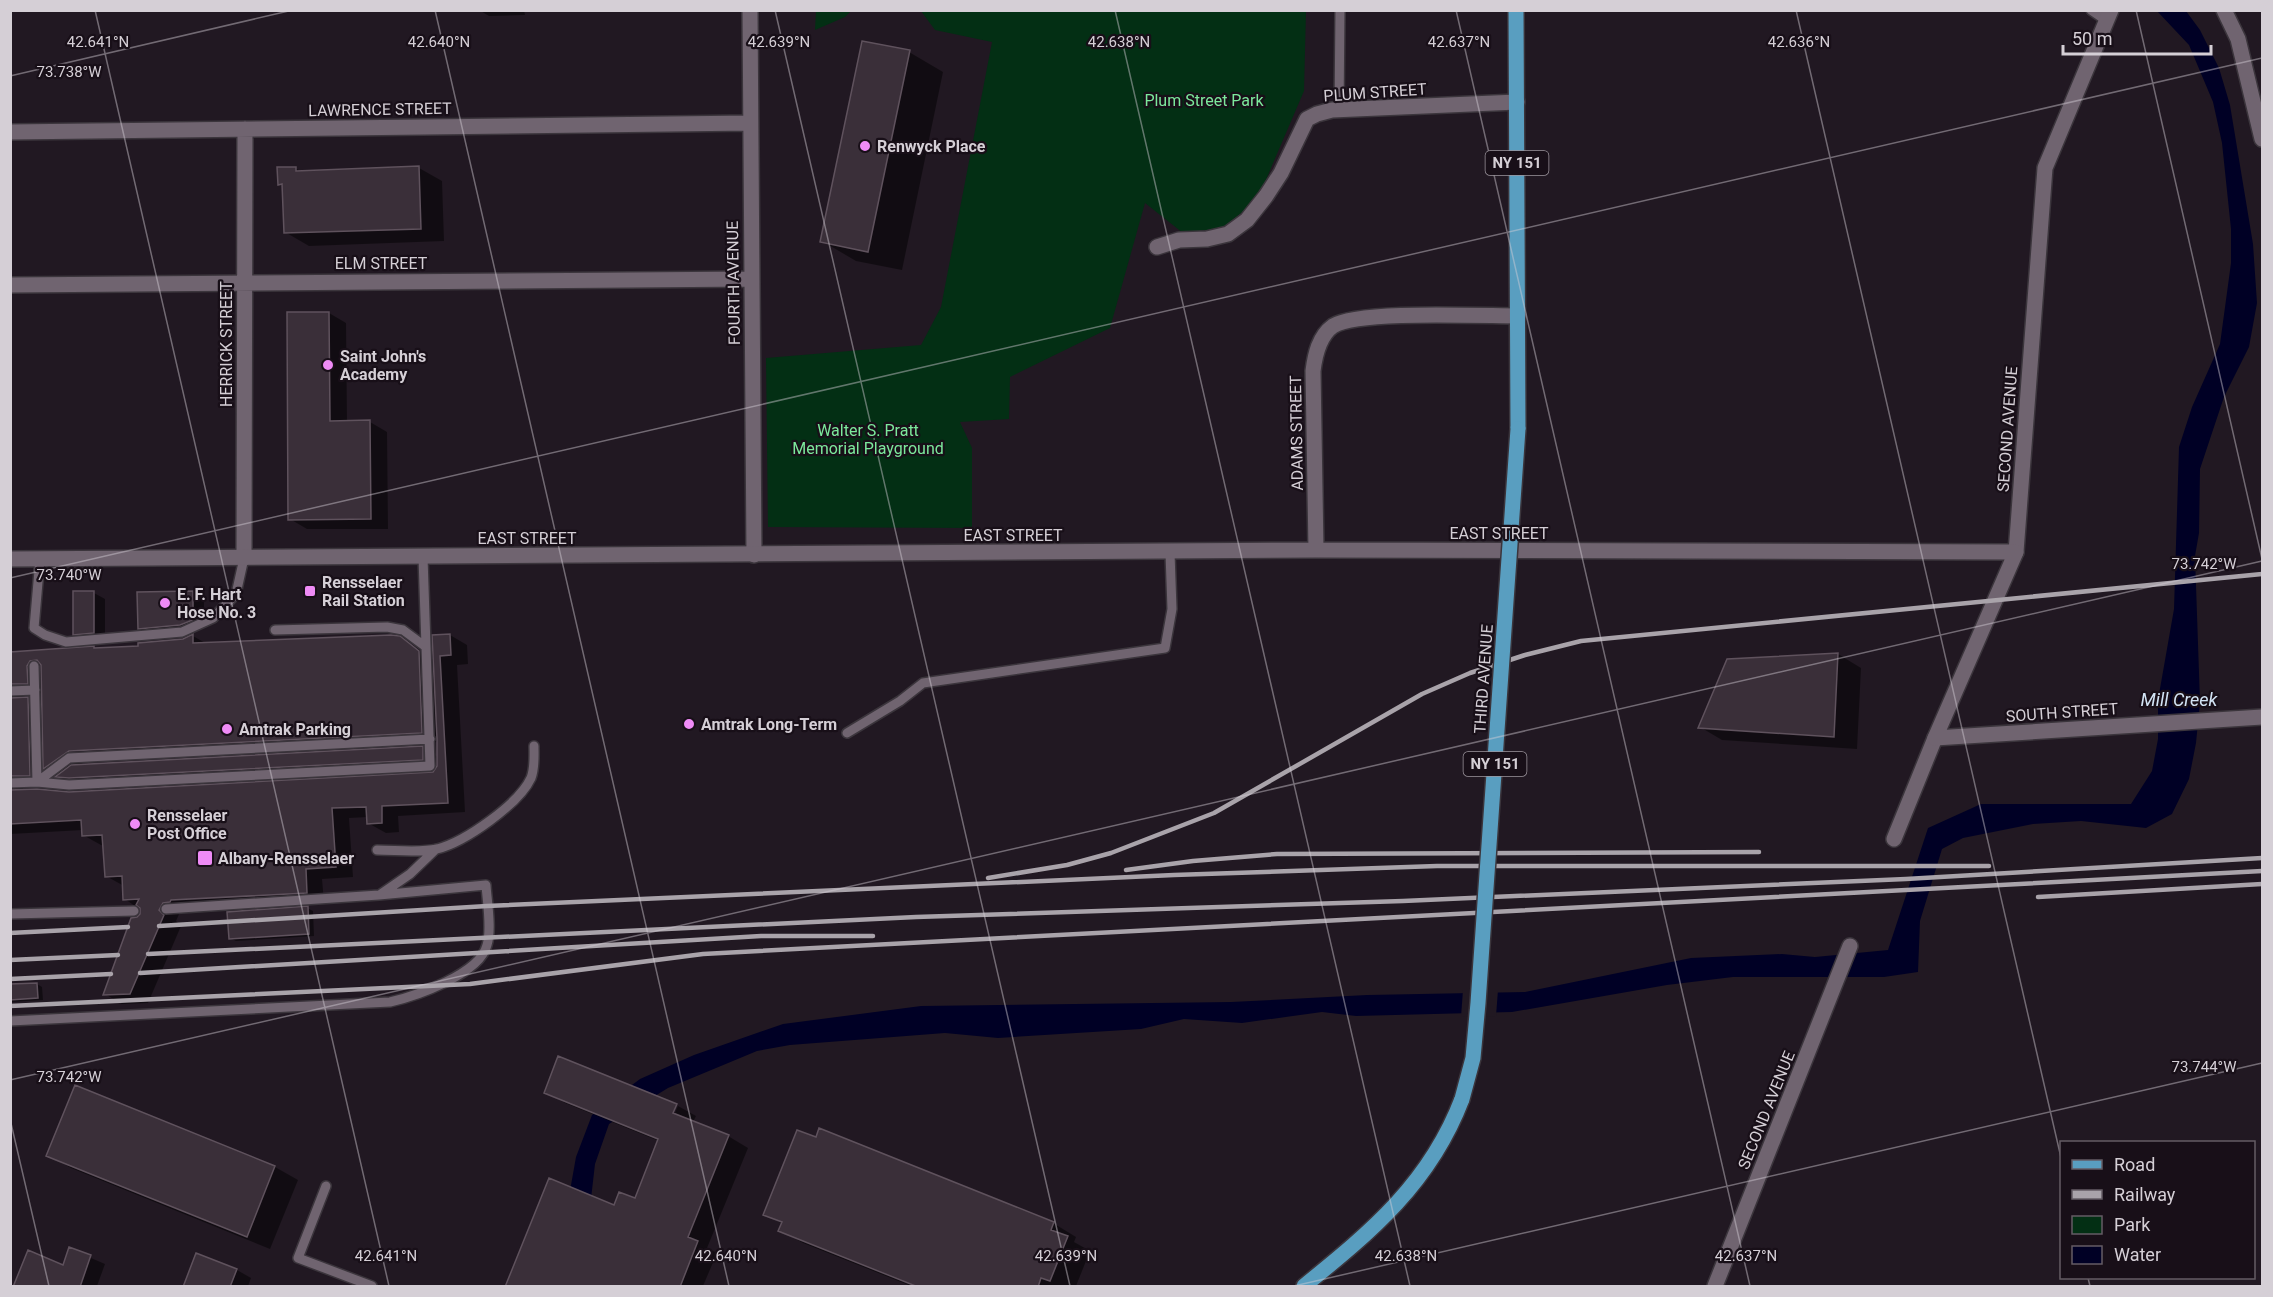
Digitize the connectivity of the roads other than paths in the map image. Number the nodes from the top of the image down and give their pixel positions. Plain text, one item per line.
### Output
1 (750, 10) edge
2 (1340, 10) edge
3 (1516, 10) edge
4 (2091, 10) edge
5 (2224, 10) edge
6 (2109, 16) edge
7 (1517, 102) junction
8 (1339, 110) junction
9 (750, 123) junction
10 (245, 129) junction
11 (10, 132) edge
12 (2262, 139) edge
13 (1157, 247) dead end
14 (751, 279) junction
15 (244, 282) junction
16 (10, 285) edge
17 (1518, 316) junction
18 (1316, 550) junction
19 (2016, 552) junction
20 (1170, 553) junction
21 (754, 555) junction
22 (423, 557) junction
23 (244, 558) junction
24 (40, 559) junction
25 (10, 560) edge
26 (274, 630) dead end
27 (426, 647) junction
28 (34, 666) dead end
29 (35, 690) junction
30 (10, 692) edge
31 (2262, 717) edge
32 (847, 733) dead end
33 (1935, 738) junction
34 (430, 739) junction
35 (534, 746) dead end
36 (37, 782) junction
37 (10, 783) edge
38 (1894, 839) dead end
39 (436, 849) junction
40 (377, 850) dead end
41 (379, 895) junction
42 (166, 909) dead end
43 (134, 911) dead end
44 (10, 914) edge
45 (1851, 946) dead end
46 (10, 1021) edge
47 (326, 1186) dead end
48 (372, 1287) edge
49 (1304, 1287) edge
50 (1715, 1287) edge

1 - 9 street, FOURTH AVENUE
2 - 8 lane
3 - 7 main road, THIRD AVENUE / NY 151
4 - 6 lane
5 - 12 street
6 - 19 street, SECOND AVENUE
7 - 8 street, PLUM STREET
7 - 17 main road, THIRD AVENUE / NY 151
8 - 13 street, PLUM STREET
9 - 10 street, LAWRENCE STREET
9 - 14 street, FOURTH AVENUE
10 - 11 street, LAWRENCE STREET
10 - 15 street, HERRICK STREET
14 - 15 street, ELM STREET
14 - 21 street, FOURTH AVENUE
15 - 16 street, ELM STREET
15 - 23 street, HERRICK STREET
17 - 18 street, ADAMS STREET
17 - 49 main road, THIRD AVENUE / NY 151, bridge
18 - 19 street, EAST STREET
18 - 20 street, EAST STREET
19 - 33 street, SECOND AVENUE
20 - 21 street, EAST STREET
20 - 32 lane
21 - 22 street, EAST STREET
22 - 23 street, EAST STREET
22 - 27 lane
23 - 24 street, EAST STREET
23 - 24 lane
24 - 25 street, EAST STREET
26 - 27 lane
27 - 34 lane
28 - 29 lane
29 - 30 lane
29 - 36 lane
31 - 33 street, SOUTH STREET
33 - 38 street, SECOND AVENUE
34 - 36 lane
34 - 36 lane
35 - 39 lane
36 - 37 lane
39 - 40 lane
39 - 41 lane
41 - 42 lane
41 - 46 lane
43 - 44 lane
45 - 50 street, SECOND AVENUE
47 - 48 lane

